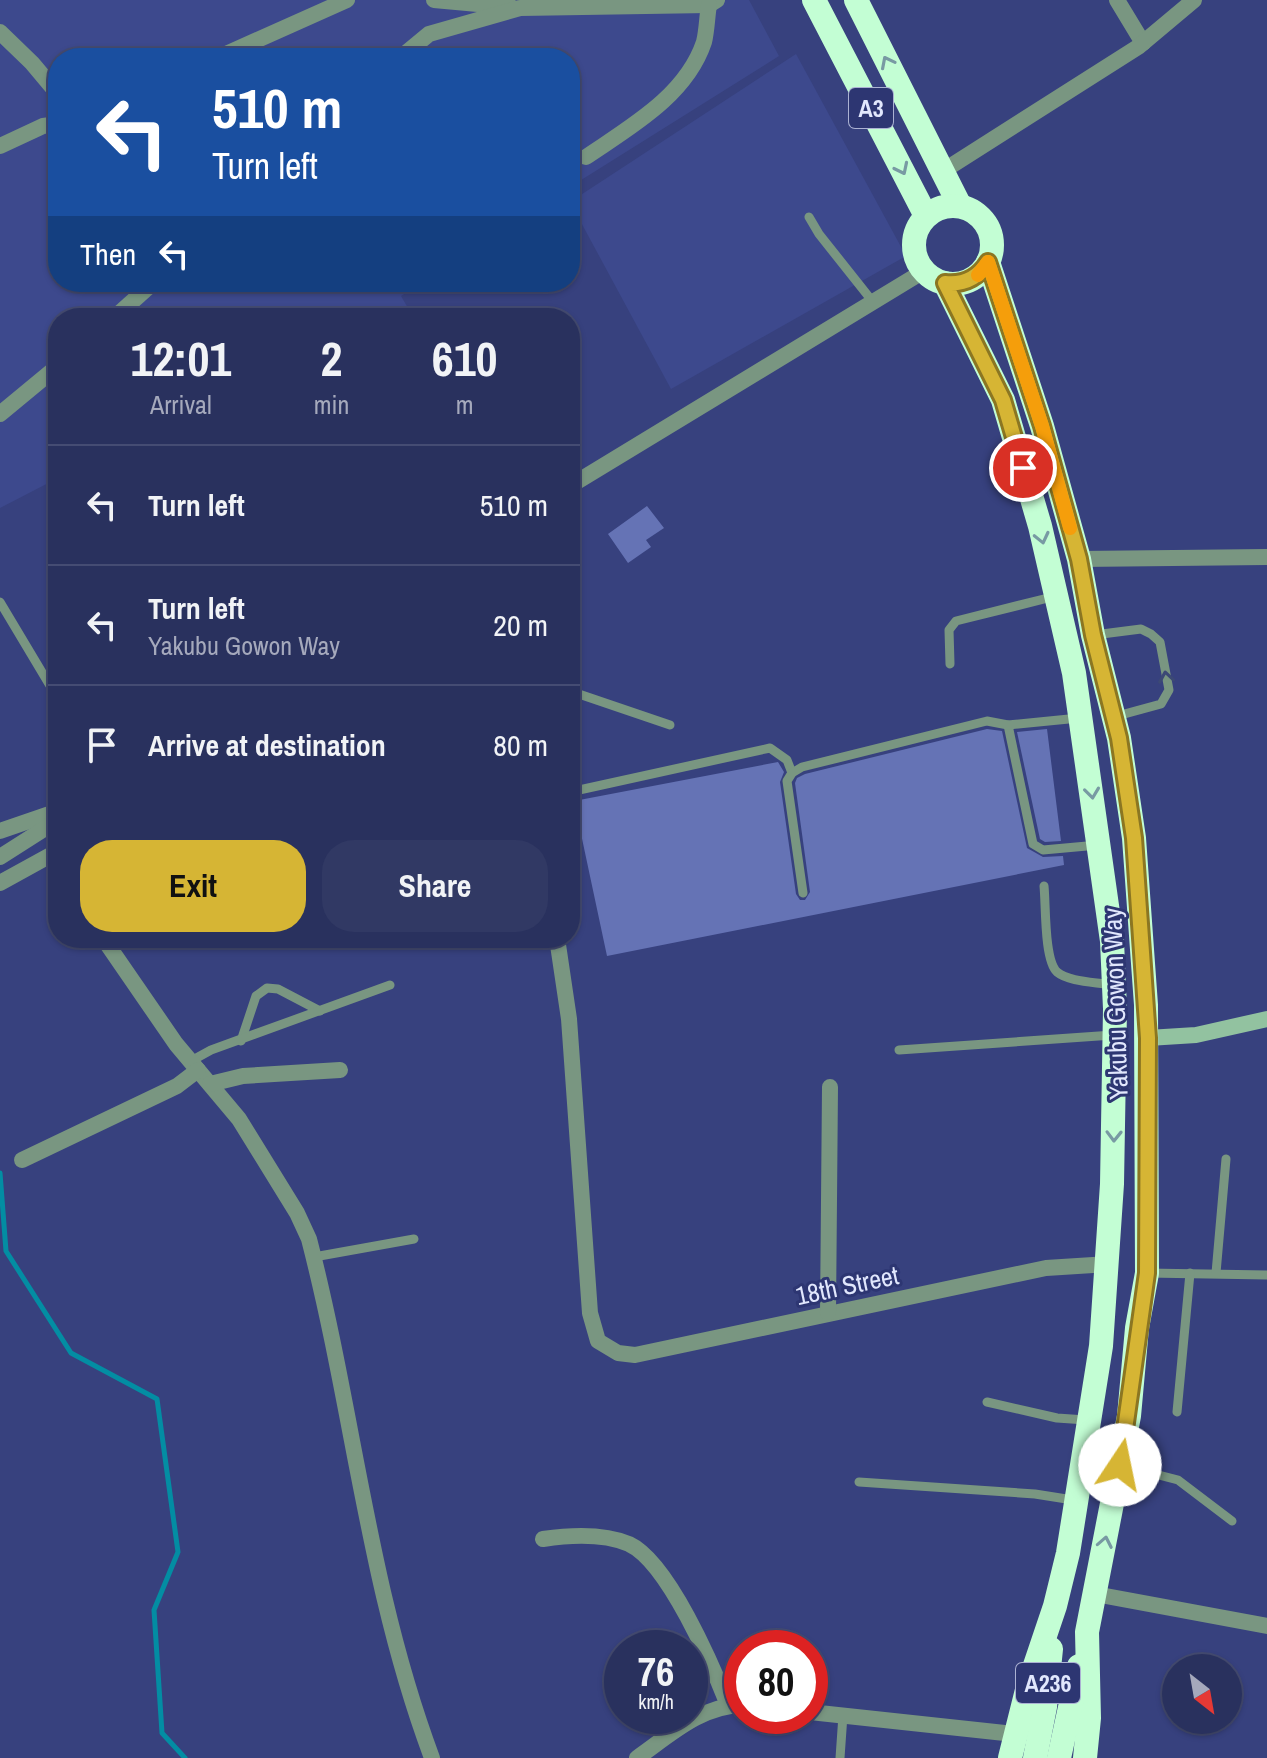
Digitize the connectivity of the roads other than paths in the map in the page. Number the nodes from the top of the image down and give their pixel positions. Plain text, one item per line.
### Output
1 (434, 0) edge
2 (814, 0) edge
3 (856, 0) edge
4 (1117, 0) edge
5 (1194, 0) edge
6 (343, 1) edge
7 (713, 2) edge
8 (520, 8) junction
9 (0, 32) edge
10 (1143, 43) junction
11 (239, 48) edge
12 (412, 48) edge
13 (48, 82) edge
14 (48, 125) edge
15 (0, 146) edge
16 (586, 157) dead end
17 (943, 171) junction
18 (960, 206) junction
19 (926, 216) junction
20 (809, 217) dead end
21 (988, 262) junction
22 (934, 277) junction
23 (143, 292) edge
24 (873, 302) junction
25 (125, 308) edge
26 (48, 374) edge
27 (0, 414) edge
28 (580, 480) edge
29 (1267, 557) edge
30 (1079, 559) junction
31 (1056, 596) junction
32 (0, 602) edge
33 (1093, 635) junction
34 (950, 664) dead end
35 (48, 682) edge
36 (580, 694) edge
37 (1113, 716) junction
38 (1082, 718) junction
39 (670, 725) dead end
40 (1008, 725) junction
41 (792, 773) junction
42 (580, 790) edge
43 (48, 814) edge
44 (48, 826) edge
45 (0, 831) edge
46 (1098, 845) junction
47 (6, 853) edge
48 (48, 857) edge
49 (0, 883) edge
50 (1044, 886) dead end
51 (803, 893) dead end
52 (110, 948) edge
53 (558, 948) edge
54 (390, 985) dead end
55 (1113, 985) junction
56 (320, 1011) junction
57 (1267, 1019) edge
58 (1113, 1035) junction
59 (1148, 1038) junction
60 (241, 1041) junction
61 (899, 1050) dead end
62 (194, 1065) junction
63 (340, 1070) dead end
64 (210, 1084) junction
65 (830, 1087) dead end
66 (1226, 1159) dead end
67 (22, 1160) dead end
68 (414, 1239) dead end
69 (314, 1257) junction
70 (1109, 1264) junction
71 (1147, 1273) junction
72 (1190, 1273) junction
73 (1216, 1273) junction
74 (1267, 1275) edge
75 (828, 1313) junction
76 (987, 1402) dead end
77 (1177, 1412) dead end
78 (1090, 1421) junction
79 (1120, 1465) junction
80 (859, 1482) dead end
81 (1077, 1500) junction
82 (1232, 1521) dead end
83 (543, 1539) dead end
84 (1095, 1594) junction
85 (1055, 1606) junction
86 (1267, 1626) edge
87 (1087, 1632) junction
88 (724, 1686) edge
89 (724, 1708) edge
90 (828, 1714) edge
91 (843, 1715) junction
92 (1012, 1746) edge
93 (432, 1758) edge
94 (637, 1758) edge
95 (840, 1758) edge
96 (1035, 1758) edge
97 (1059, 1758) edge
98 (1085, 1758) edge

1 - 8 street
2 -> 19 highway, A3
17 -> 3 highway, A3
4 - 10 street
5 - 10 street
6 - 11 street
7 - 8 street
7 - 16 street
8 - 12 street
9 - 13 street
10 - 17 street
14 - 15 street
17 - 18 highway, A3
18 - 19 highway
18 - 21 highway
19 - 22 highway
20 - 24 lane
21 - 22 highway
21 - 30 highway, Yakubu Gowon Way
22 - 24 street
22 -> 31 highway, Yakubu Gowon Way
23 - 25 street
24 - 28 street
26 - 27 street
29 - 30 street
30 - 33 highway, Yakubu Gowon Way
31 - 34 lane
31 - 38 highway, Yakubu Gowon Way
32 - 35 lane
33 - 37 highway, Yakubu Gowon Way
37 -> 33 lane
36 - 39 lane
37 - 59 highway, Yakubu Gowon Way
38 - 40 lane
38 -> 46 highway, Yakubu Gowon Way
40 - 41 lane
40 - 46 lane
41 - 42 lane
41 - 51 lane
43 - 45 street
44 - 47 street
46 - 55 highway, Yakubu Gowon Way
48 - 49 street
50 - 55 lane
52 - 62 street
53 - 75 street, 18th Street
54 - 56 lane
55 - 58 highway, Yakubu Gowon Way
56 - 60 lane
56 - 60 lane
57 - 59 street
58 - 61 lane
58 -> 70 highway, Yakubu Gowon Way
59 - 71 highway, Yakubu Gowon Way
60 - 62 lane
62 - 64 street
62 - 67 street
63 - 64 street
64 - 69 street
65 - 75 street
66 - 73 lane
68 - 69 lane
69 - 93 street
70 - 75 street, 18th Street
70 - 78 highway, Yakubu Gowon Way
71 - 72 lane
71 - 79 highway, Yakubu Gowon Way
72 - 73 lane
72 - 77 lane
73 - 74 lane
76 - 78 lane
78 - 81 highway, Yakubu Gowon Way
79 - 82 lane
84 -> 79 highway, Yakubu Gowon Way
80 - 81 lane
81 - 85 highway, Yakubu Gowon Way
83 - 88 street
84 - 86 street
84 - 87 highway, Yakubu Gowon Way
85 - 92 highway, Yakubu Gowon Way
85 - 96 highway, A236
87 - 97 highway, A236
87 - 98 highway, Yakubu Gowon Way
89 - 94 street
90 - 91 street
91 - 92 street
91 - 95 lane

